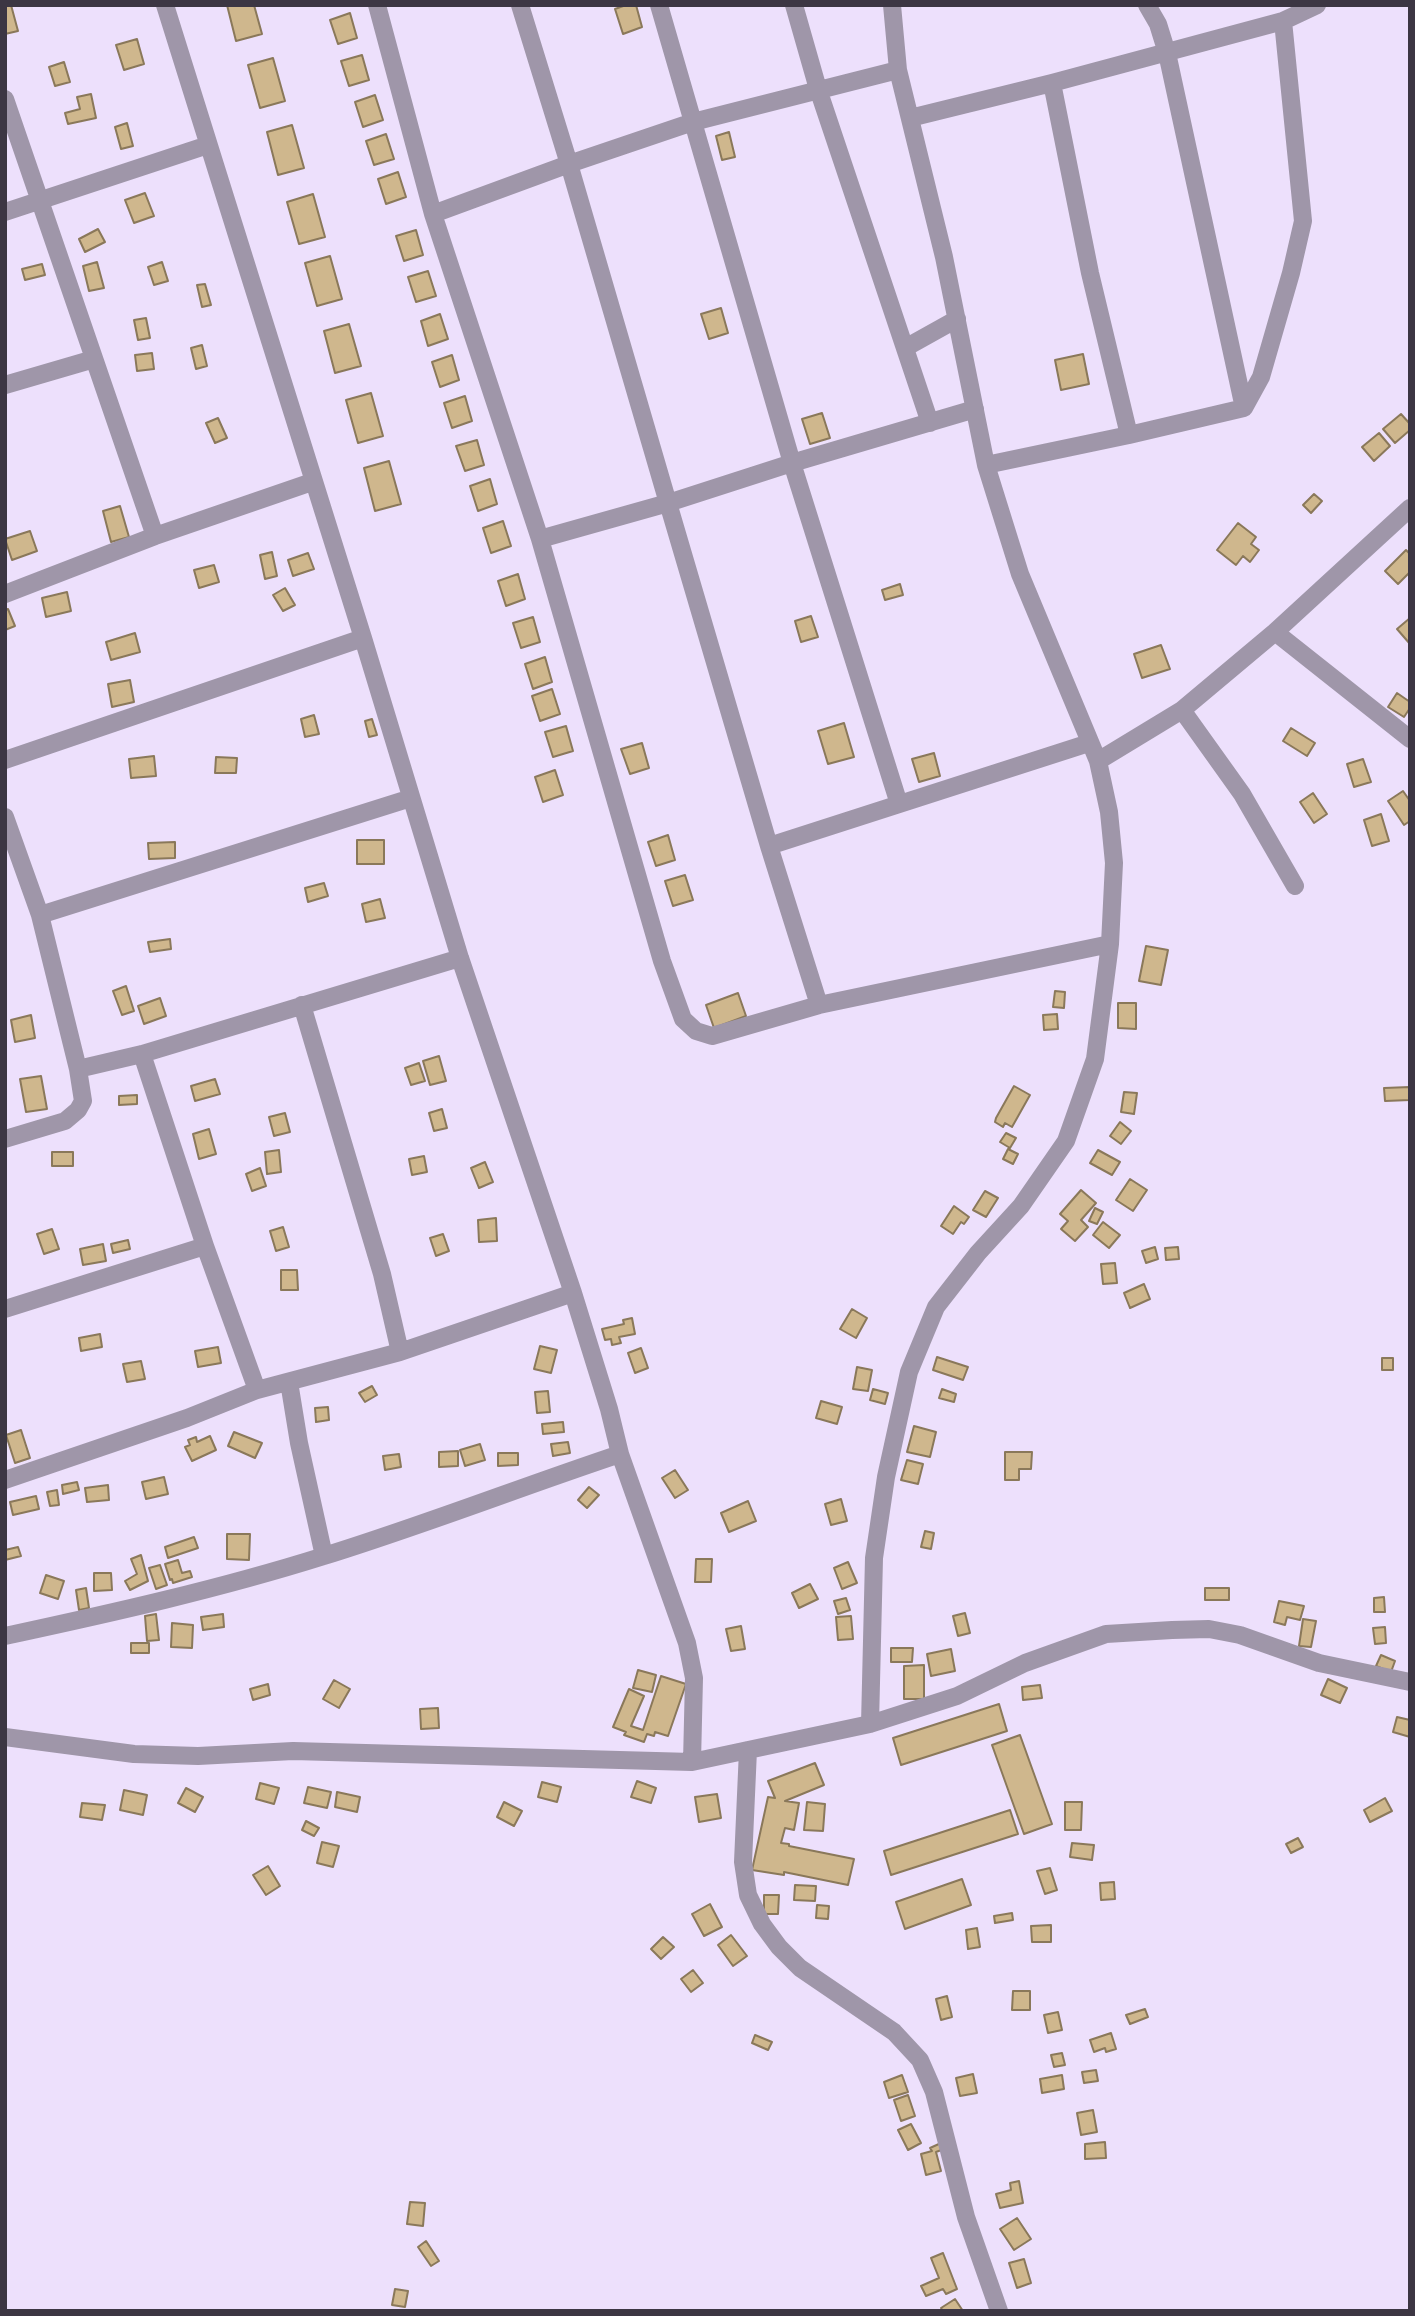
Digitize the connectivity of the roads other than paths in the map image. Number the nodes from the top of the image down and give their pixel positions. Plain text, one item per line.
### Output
1 (165, 5) edge
2 (377, 5) edge
3 (520, 5) edge
4 (659, 5) edge
5 (794, 5) edge
6 (891, 5) edge
7 (1147, 5) edge
8 (1317, 5) edge
9 (1283, 21) junction
10 (1167, 53) junction
11 (898, 70) junction
12 (1052, 83) junction
13 (818, 89) junction
14 (5, 99) edge
15 (910, 118) junction
16 (693, 122) junction
17 (208, 145) junction
18 (569, 164) junction
19 (39, 201) junction
20 (5, 212) edge
21 (433, 214) junction
22 (957, 319) junction
23 (905, 348) junction
24 (94, 359) junction
25 (5, 386) edge
26 (1244, 408) junction
27 (975, 410) junction
28 (930, 423) junction
29 (1129, 435) junction
30 (792, 463) junction
31 (986, 465) junction
32 (312, 482) junction
33 (668, 503) junction
34 (1407, 518) edge
35 (155, 536) junction
36 (540, 539) junction
37 (5, 594) edge
38 (1275, 632) junction
39 (363, 638) junction
40 (1182, 710) junction
41 (1410, 739) edge
42 (1090, 743) junction
43 (5, 760) edge
44 (1098, 761) junction
45 (411, 798) junction
46 (899, 804) junction
47 (5, 817) edge
48 (769, 846) junction
49 (1294, 887) dead end
50 (40, 915) junction
51 (1110, 943) junction
52 (460, 958) junction
53 (302, 1005) junction
54 (819, 1005) junction
55 (142, 1054) junction
56 (78, 1069) junction
57 (5, 1139) edge
58 (205, 1246) junction
59 (573, 1293) junction
60 (5, 1310) edge
61 (400, 1352) junction
62 (289, 1382) junction
63 (257, 1390) junction
64 (620, 1454) junction
65 (5, 1480) edge
66 (324, 1556) junction
67 (5, 1636) edge
68 (1410, 1682) edge
69 (870, 1724) junction
70 (5, 1737) edge
71 (748, 1750) junction
72 (692, 1762) junction
73 (999, 2311) edge

1 - 17 street
2 - 21 street
3 - 18 street
4 - 16 street
5 - 13 street
6 - 11 street
7 - 10 street
8 - 9 street
9 - 10 street
9 - 26 street
10 - 12 street
10 - 26 street
11 - 13 street
11 - 15 street
12 - 15 street
12 - 29 street
13 - 16 street
13 - 23 street
14 - 19 street
15 - 22 street
16 - 18 street
16 - 30 street
17 - 19 street
17 - 32 street
18 - 21 street
18 - 33 street
19 - 20 street
19 - 24 street
21 - 36 street
22 - 23 street
22 - 27 street
23 - 28 street
24 - 25 street
24 - 35 street
26 - 29 street
27 - 28 street
27 - 31 street
28 - 30 street
29 - 31 street
30 - 33 street
30 - 46 street
31 - 42 street
32 - 35 street
32 - 39 street
33 - 36 street
33 - 48 street
34 - 38 street
35 - 37 street
36 - 54 street
38 - 40 street
38 - 41 street
39 - 43 street
39 - 45 street
40 - 44 street
40 - 49 street
42 - 44 street
42 - 46 street
44 - 51 street
45 - 50 street
45 - 52 street
46 - 48 street
47 - 50 street
48 - 54 street
50 - 56 street
51 - 54 street
51 - 69 street
52 - 53 street
52 - 59 street
53 - 55 street
53 - 61 street
55 - 56 street
55 - 58 street
56 - 57 street
58 - 60 street
58 - 63 street
59 - 61 street
59 - 64 street
61 - 62 street
62 - 63 street
62 - 66 street
63 - 65 street
64 - 66 street
64 - 72 street
66 - 67 street
68 - 69 street
69 - 71 street
70 - 72 street
71 - 72 street
71 - 73 street

